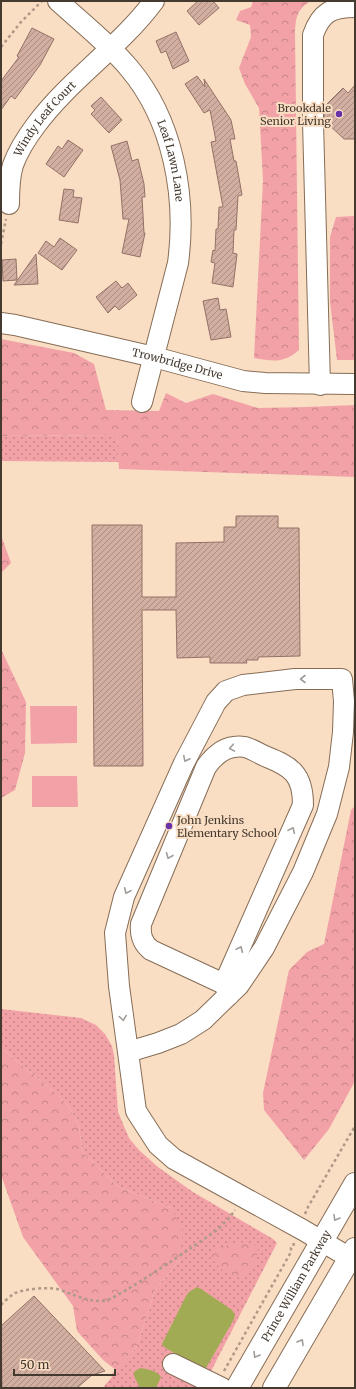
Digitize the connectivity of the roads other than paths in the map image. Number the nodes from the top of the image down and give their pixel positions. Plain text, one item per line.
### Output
1 (58, 1) edge
2 (154, 1) edge
3 (355, 6) edge
4 (110, 48) junction
5 (9, 204) road end
6 (1, 323) edge
7 (154, 357) junction
8 (355, 384) edge
9 (320, 385) junction
10 (142, 402) dead end
11 (227, 990) junction
12 (128, 1052) junction
13 (355, 1184) edge
14 (322, 1241) junction
15 (353, 1256) edge
16 (173, 1364) dead end
17 (211, 1386) edge
18 (237, 1388) edge
19 (274, 1388) edge

1 - 4 street, Leaf Lawn Lane
2 - 4 street, Windy Leaf Court
3 - 9 street
4 - 5 street, Windy Leaf Court
4 - 7 street, Leaf Lawn Lane
6 - 7 street, Trowbridge Drive
7 - 9 street, Trowbridge Drive
7 - 10 street, Leaf Lawn Lane
8 - 9 street, Trowbridge Drive
11 -> 11 street
11 - 12 street
11 -> 12 street
12 - 14 street
13 -> 14 highway, Prince William Parkway
14 - 15 street
14 -> 18 highway, Prince William Parkway
19 -> 15 highway
16 - 17 street

